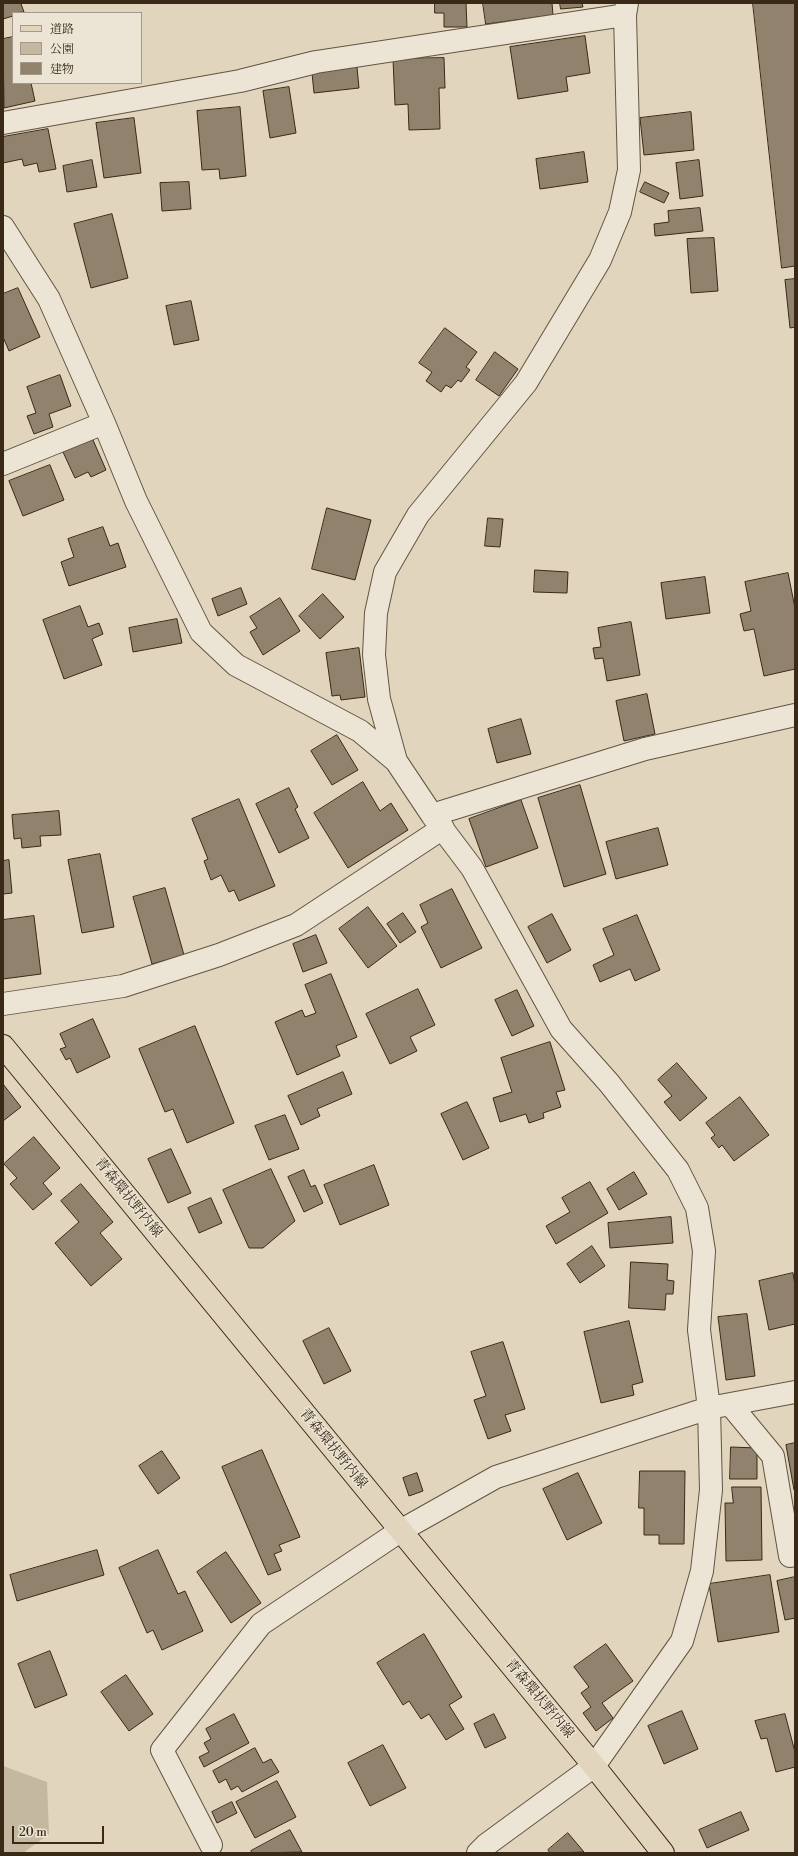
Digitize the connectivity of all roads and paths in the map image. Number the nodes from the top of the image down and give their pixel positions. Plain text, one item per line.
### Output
1 (626, 9) edge
2 (3, 123) edge
3 (3, 227) edge
4 (104, 423) junction
5 (3, 464) edge
6 (795, 716) edge
7 (396, 762) junction
8 (438, 822) junction
9 (3, 1004) edge
10 (3, 1046) edge
11 (795, 1392) edge
12 (730, 1404) junction
13 (709, 1408) junction
14 (400, 1531) junction
15 (795, 1555) edge
16 (594, 1766) junction
17 (211, 1845) dead end
18 (478, 1853) edge
19 (663, 1853) edge

1 - 2 street
1 - 7 street
3 - 4 street
4 - 5 street
4 - 7 street
6 - 8 street
7 - 8 street
8 - 9 street
8 - 13 street
10 - 14 main road, 青森環状野内線
11 - 12 street
12 - 13 street
12 - 15 street
13 - 14 street
13 - 16 street
14 - 16 main road, 青森環状野内線
14 - 17 street
16 - 18 street
16 - 19 main road, 青森環状野内線

